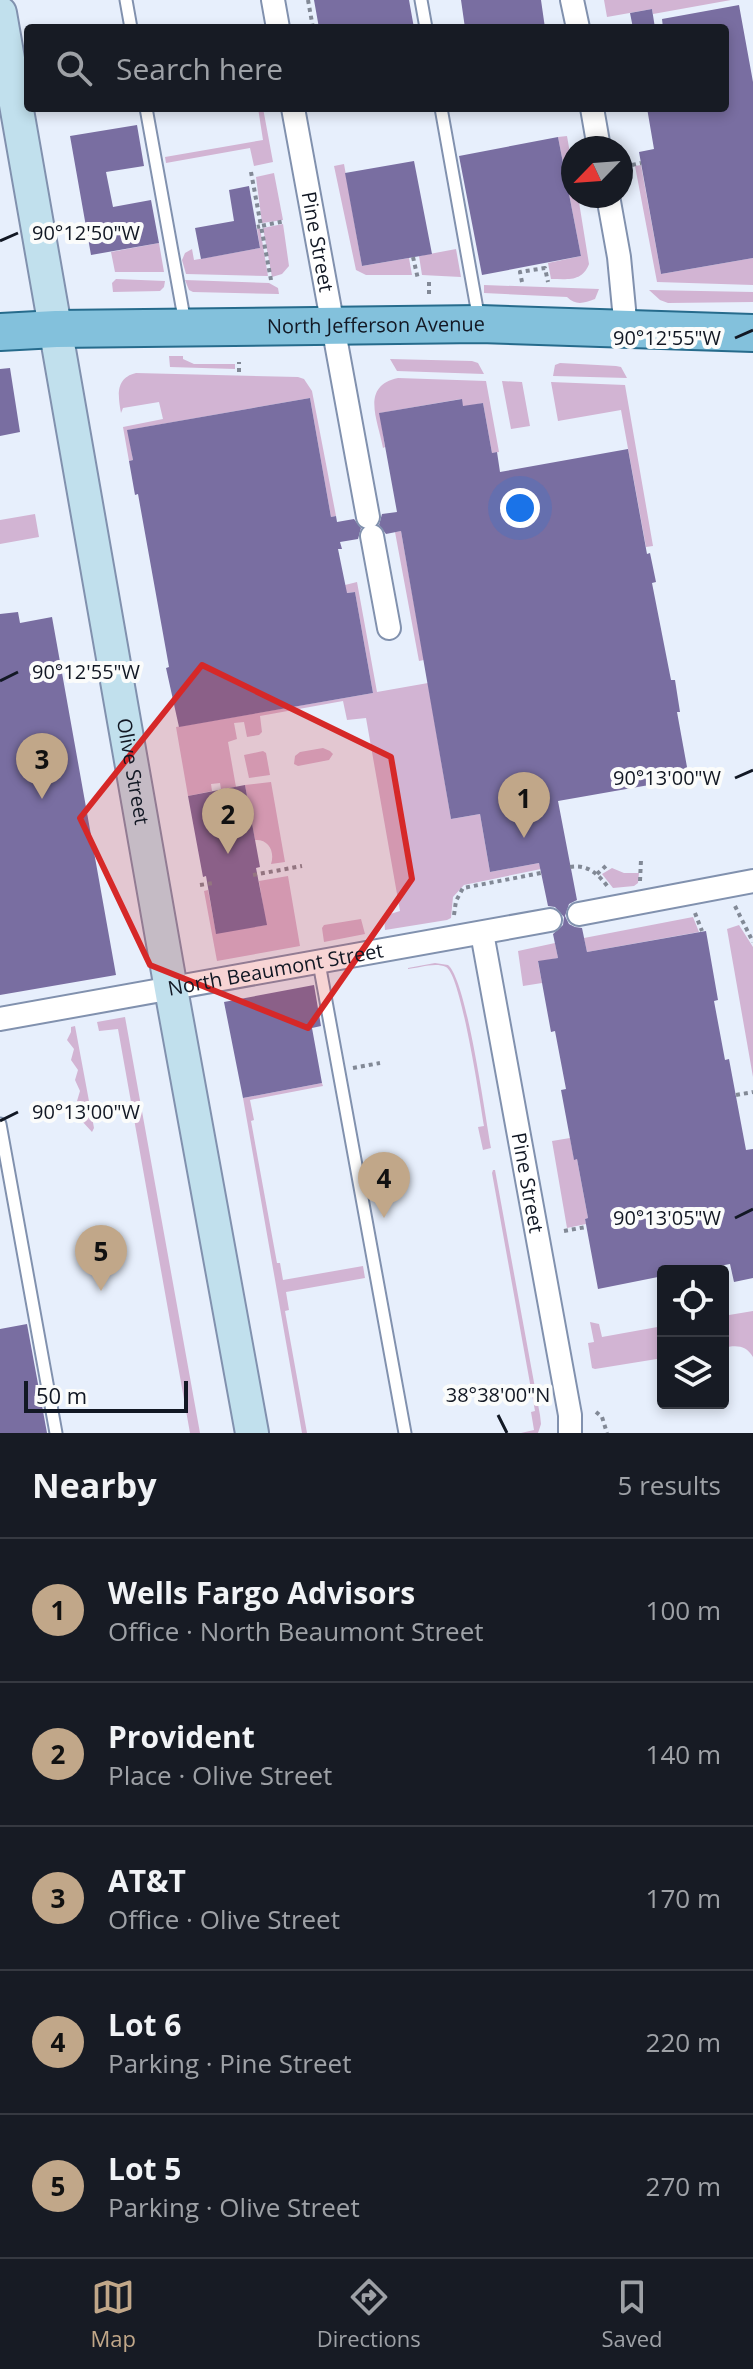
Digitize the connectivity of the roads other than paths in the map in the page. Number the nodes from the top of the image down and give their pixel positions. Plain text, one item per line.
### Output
1 (126, 0) edge
2 (273, 0) edge
3 (421, 0) edge
4 (572, 0) edge
5 (0, 13) edge
6 (130, 24) edge
7 (277, 24) edge
8 (425, 24) edge
9 (577, 24) edge
10 (147, 112) edge
11 (294, 112) edge
12 (442, 112) edge
13 (593, 112) edge
14 (597, 136) edge
15 (610, 208) edge
16 (480, 324) junction
17 (333, 325) junction
18 (185, 328) junction
19 (56, 329) junction
20 (626, 330) junction
21 (0, 332) edge
22 (753, 333) edge
23 (389, 628) dead end
24 (753, 881) edge
25 (579, 914) dead end
26 (550, 920) dead end
27 (482, 933) junction
28 (319, 963) junction
29 (171, 989) junction
30 (0, 1019) edge
31 (0, 1124) edge
32 (56, 1433) edge
33 (252, 1433) edge
34 (405, 1433) edge
35 (570, 1433) edge

1 - 6 lane
2 - 7 street
3 - 8 lane
4 - 9 street
5 - 19 main road, Olive Street
10 - 18 lane
11 - 17 street, Pine Street
12 - 16 lane
13 - 14 street
15 - 20 street
16 - 17 main road, North Jefferson Avenue
16 - 20 main road, North Jefferson Avenue
17 - 18 main road, North Jefferson Avenue
17 - 23 street, Pine Street
18 - 19 main road, North Jefferson Avenue
19 - 21 main road, North Jefferson Avenue
19 - 29 main road, Olive Street
20 - 22 main road, North Jefferson Avenue
24 - 25 street
26 - 27 street, North Beaumont Street
27 - 28 street, North Beaumont Street
27 - 35 street, Pine Street
28 - 29 street, North Beaumont Street
28 - 34 lane
29 - 30 street, North Beaumont Street
29 - 33 main road, Olive Street
31 - 32 lane

